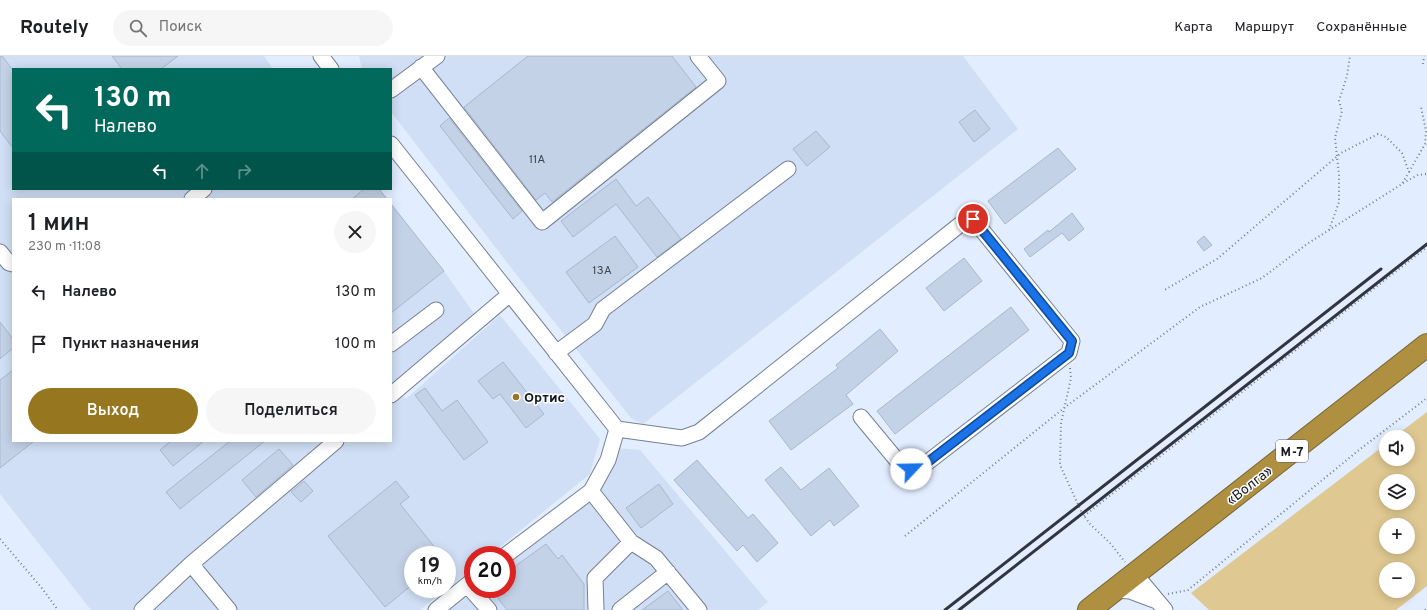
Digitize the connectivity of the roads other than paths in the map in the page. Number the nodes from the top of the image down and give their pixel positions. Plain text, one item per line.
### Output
1 (321, 56) edge
2 (437, 56) edge
3 (698, 56) edge
4 (421, 67) junction
5 (329, 68) edge
6 (392, 89) edge
7 (392, 145) edge
8 (788, 168) dead end
9 (203, 190) edge
10 (193, 198) edge
11 (0, 252) edge
12 (12, 264) edge
13 (510, 294) junction
14 (436, 310) dead end
15 (392, 343) edge
16 (1427, 345) edge
17 (556, 353) junction
18 (392, 394) edge
19 (861, 417) dead end
20 (617, 430) junction
21 (335, 442) edge
22 (591, 491) junction
23 (631, 542) junction
24 (516, 547) edge
25 (1157, 557) junction
26 (191, 564) junction
27 (668, 572) junction
28 (1135, 574) junction
29 (464, 588) edge
30 (1116, 590) junction
31 (481, 598) edge
32 (1161, 606) edge
33 (598, 609) edge
34 (142, 610) edge
35 (229, 610) edge
36 (436, 610) edge
37 (489, 610) edge
38 (620, 610) edge
39 (699, 610) edge
40 (1089, 610) edge

1 - 5 street
2 - 4 street
3 - 4 street
4 - 6 street
7 - 13 street
8 - 17 street
9 - 10 street
11 - 12 street
13 - 17 street
13 - 18 street
14 - 15 street
16 - 25 highway, «Волга» / М-7
17 - 20 street
19 - 20 street
20 - 22 street
21 - 26 street
22 - 23 street
22 - 24 street
23 - 27 street
23 - 33 street
25 - 28 highway, «Волга» / М-7
25 - 32 street
26 - 34 street
26 - 35 street
27 - 38 street
27 - 39 street
28 - 30 highway, «Волга» / М-7
28 - 32 street
29 - 36 street
30 - 32 street
30 - 40 highway, «Волга» / М-7
31 - 37 street

